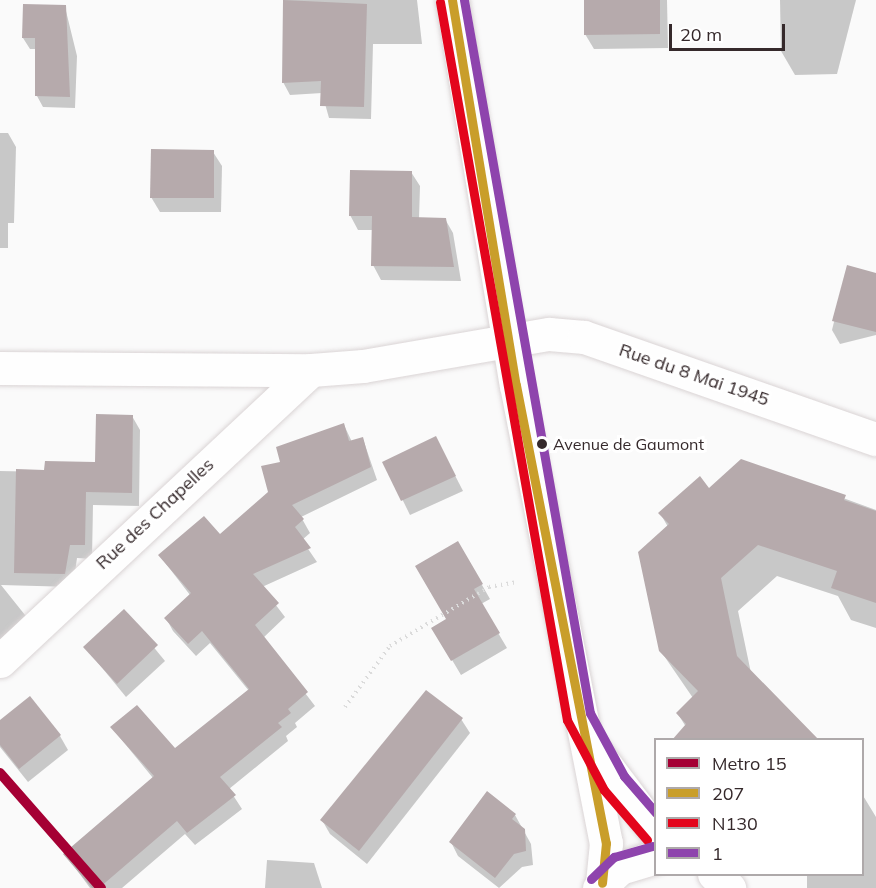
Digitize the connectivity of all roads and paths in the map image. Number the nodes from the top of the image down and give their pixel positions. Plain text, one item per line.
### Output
1 (452, 0) edge
2 (509, 340) junction
3 (0, 368) edge
4 (311, 370) junction
5 (876, 440) edge
6 (514, 583) dead end
7 (0, 661) edge
8 (345, 707) dead end
9 (579, 717) junction
10 (654, 830) edge
11 (654, 858) edge
12 (716, 876) edge
13 (601, 885) edge
14 (729, 888) edge

1 - 2 street
2 - 4 street
2 - 5 street, Rue du 8 Mai 1945
2 - 9 street
3 - 4 street
4 - 7 street, Rue des Chapelles
6 - 8 path
9 - 10 street
9 - 13 street
11 - 13 street
12 - 14 street

